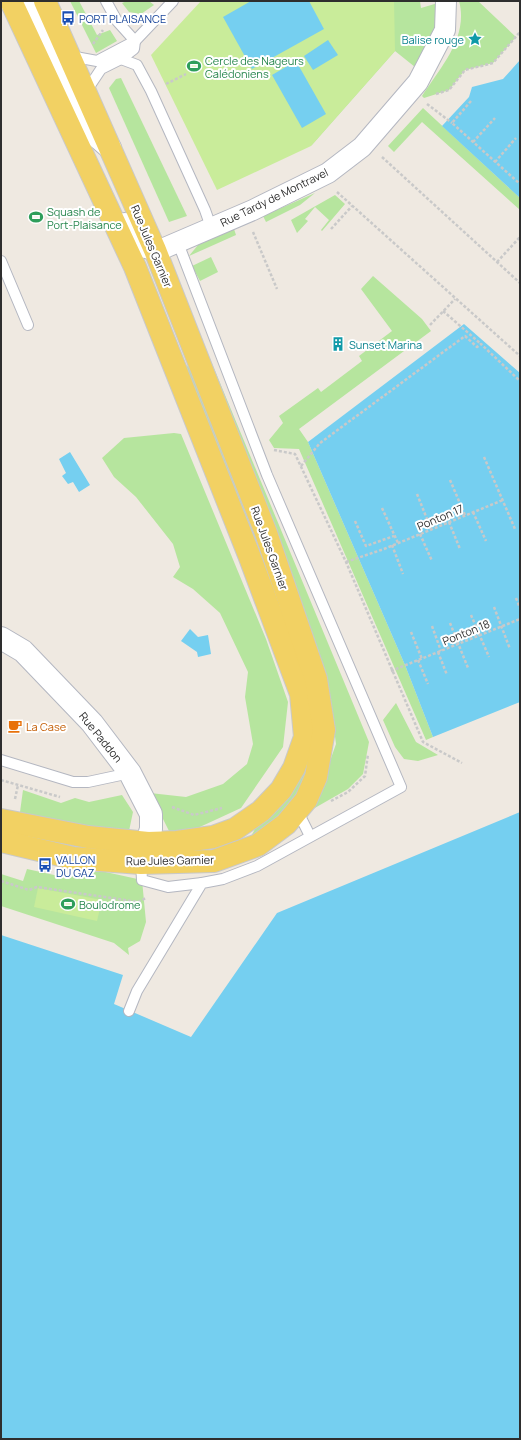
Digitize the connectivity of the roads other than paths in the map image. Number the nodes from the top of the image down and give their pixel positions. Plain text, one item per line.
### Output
1 (45, 1) edge
2 (106, 1) edge
3 (173, 1) edge
4 (446, 1) edge
5 (11, 4) edge
6 (135, 41) junction
7 (69, 56) junction
8 (121, 59) junction
9 (85, 93) junction
10 (76, 140) junction
11 (110, 148) junction
12 (212, 227) junction
13 (178, 242) junction
14 (155, 250) junction
15 (1, 261) edge
16 (28, 325) dead end
17 (171, 358) junction
18 (1, 638) edge
19 (1, 760) edge
20 (130, 773) junction
21 (298, 810) junction
22 (1, 820) edge
23 (310, 836) junction
24 (1, 841) edge
25 (144, 852) junction
26 (202, 883) junction
27 (129, 1010) dead end

1 - 7 main road, Rue Jules Garnier
2 - 6 lane
3 - 6 lane
4 - 12 street, Rue Tardy de Montravel
5 - 10 main road, Rue Jules Garnier
5 - 11 street
6 - 7 lane
6 - 8 lane
7 - 9 main road, Rue Jules Garnier
8 - 9 lane
8 - 12 lane
9 - 11 main road, Rue Jules Garnier
10 - 14 street
10 - 17 main road, Rue Jules Garnier
11 - 14 main road, Rue Jules Garnier
12 - 13 street, Rue Tardy de Montravel
13 - 14 street, Rue Tardy de Montravel
13 - 23 lane
14 - 17 street
14 - 21 main road, Rue Jules Garnier
15 - 16 lane
17 - 25 main road, Rue Jules Garnier
18 - 20 street, Rue Paddon
19 - 20 lane
20 - 25 street, Rue Paddon
21 - 23 lane
21 - 25 main road, Rue Jules Garnier
22 - 25 main road, Rue Jules Garnier
23 - 26 lane
24 - 25 main road, Rue Jules Garnier
25 - 26 lane
26 - 27 lane

